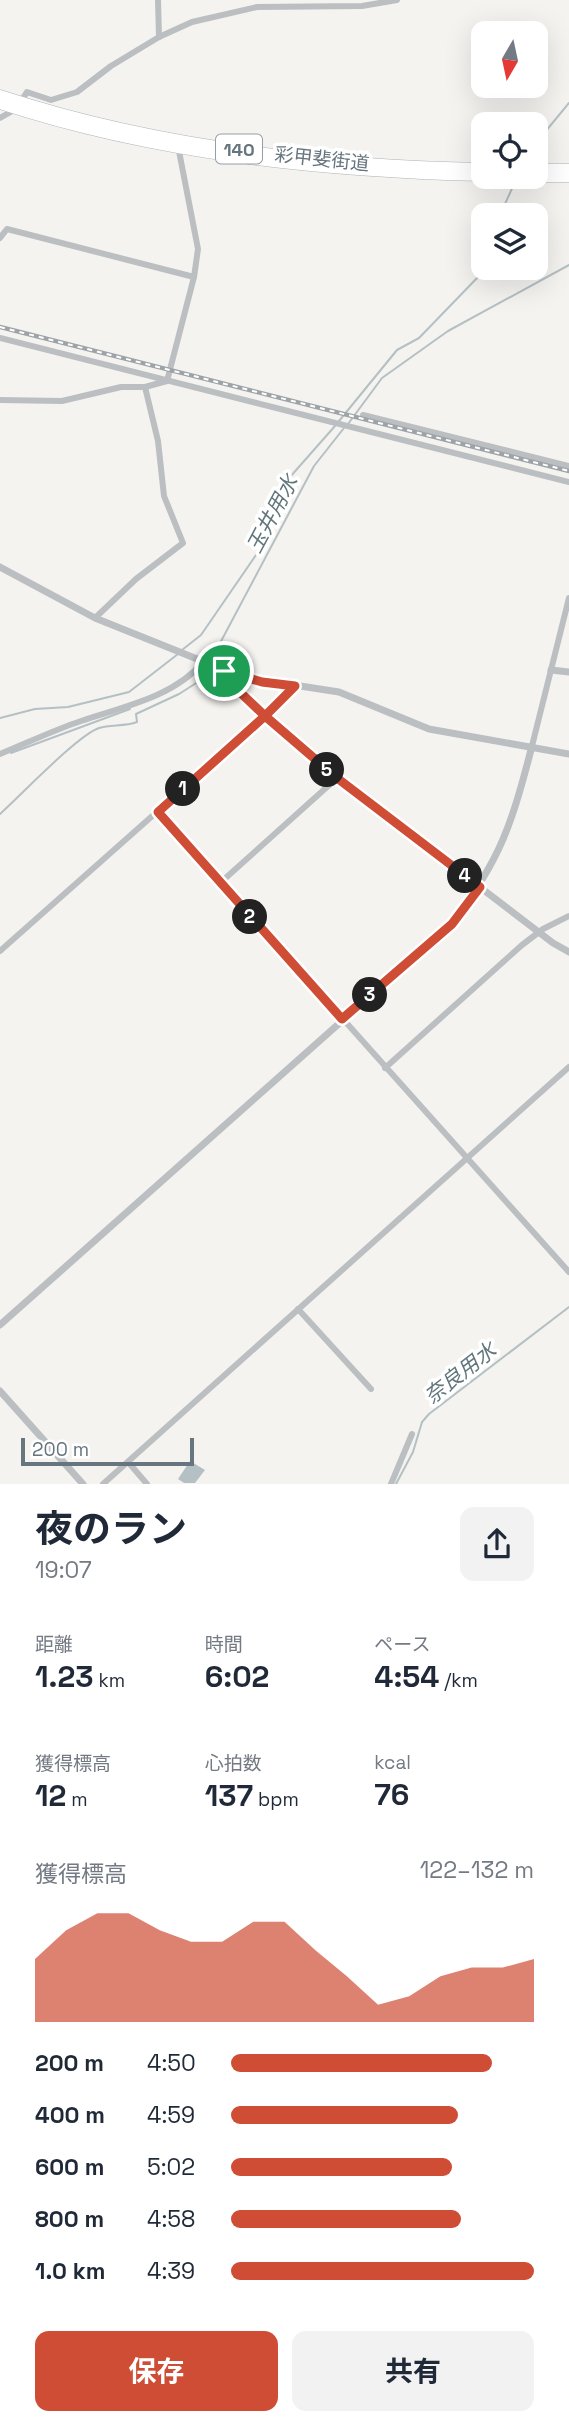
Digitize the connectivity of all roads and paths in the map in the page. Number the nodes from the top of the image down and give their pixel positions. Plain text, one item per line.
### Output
1 (158, 0) edge
2 (397, 0) edge
3 (361, 3) edge
4 (159, 37) junction
5 (0, 95) edge
6 (0, 104) edge
7 (18, 105) junction
8 (0, 118) edge
9 (178, 143) junction
10 (471, 169) edge
11 (548, 169) edge
12 (569, 169) edge
13 (418, 171) junction
14 (471, 175) edge
15 (548, 177) edge
16 (569, 177) edge
17 (0, 238) edge
18 (194, 278) junction
19 (0, 338) edge
20 (167, 381) junction
21 (145, 387) junction
22 (0, 400) edge
23 (363, 415) dead end
24 (569, 466) edge
25 (569, 482) edge
26 (0, 568) edge
27 (569, 598) edge
28 (95, 618) junction
29 (204, 663) junction
30 (551, 670) junction
31 (224, 671) junction
32 (569, 673) edge
33 (295, 686) junction
34 (265, 716) junction
35 (532, 746) junction
36 (0, 754) edge
37 (569, 754) edge
38 (337, 778) junction
39 (158, 812) junction
40 (220, 883) junction
41 (480, 887) junction
42 (569, 916) edge
43 (538, 932) junction
44 (0, 951) edge
45 (569, 952) edge
46 (342, 1019) junction
47 (569, 1067) edge
48 (385, 1068) junction
49 (467, 1158) junction
50 (569, 1272) edge
51 (298, 1309) junction
52 (0, 1325) edge
53 (371, 1389) dead end
54 (0, 1391) edge
55 (412, 1434) dead end
56 (128, 1462) junction
57 (83, 1483) edge
58 (103, 1483) edge
59 (147, 1483) edge
60 (391, 1483) edge

1 - 4 street
2 - 3 street
3 - 4 street
4 - 7 street
5 - 7 highway, 彩甲斐街道 / 140
6 - 7 highway, 彩甲斐街道 / 140
7 - 8 street
7 - 9 highway, 彩甲斐街道 / 140
9 - 13 highway, 彩甲斐街道 / 140
9 - 18 street
10 - 13 highway, 彩甲斐街道 / 140
11 - 12 highway
13 - 14 highway, 彩甲斐街道 / 140
15 - 16 highway
17 - 18 street
18 - 20 street
19 - 20 street
20 - 21 street
20 - 25 street
21 - 22 street
21 - 28 street
23 - 24 street
26 - 28 street
27 - 30 street
28 - 29 street
29 - 31 street
29 - 36 street
30 - 32 street
30 - 35 street
31 - 33 street
31 - 34 street
33 - 34 street
33 - 35 street
34 - 38 street
34 - 39 street
35 - 37 street
35 - 41 street
38 - 40 street
38 - 41 street
39 - 40 street
39 - 44 street
40 - 46 street
41 - 43 street
41 - 46 street
42 - 43 street
43 - 45 street
43 - 48 street
46 - 48 street
46 - 52 street
47 - 49 street
48 - 49 street
49 - 50 street
49 - 51 street
51 - 53 street
51 - 56 street
54 - 57 street
55 - 60 street
56 - 58 street
56 - 59 street

